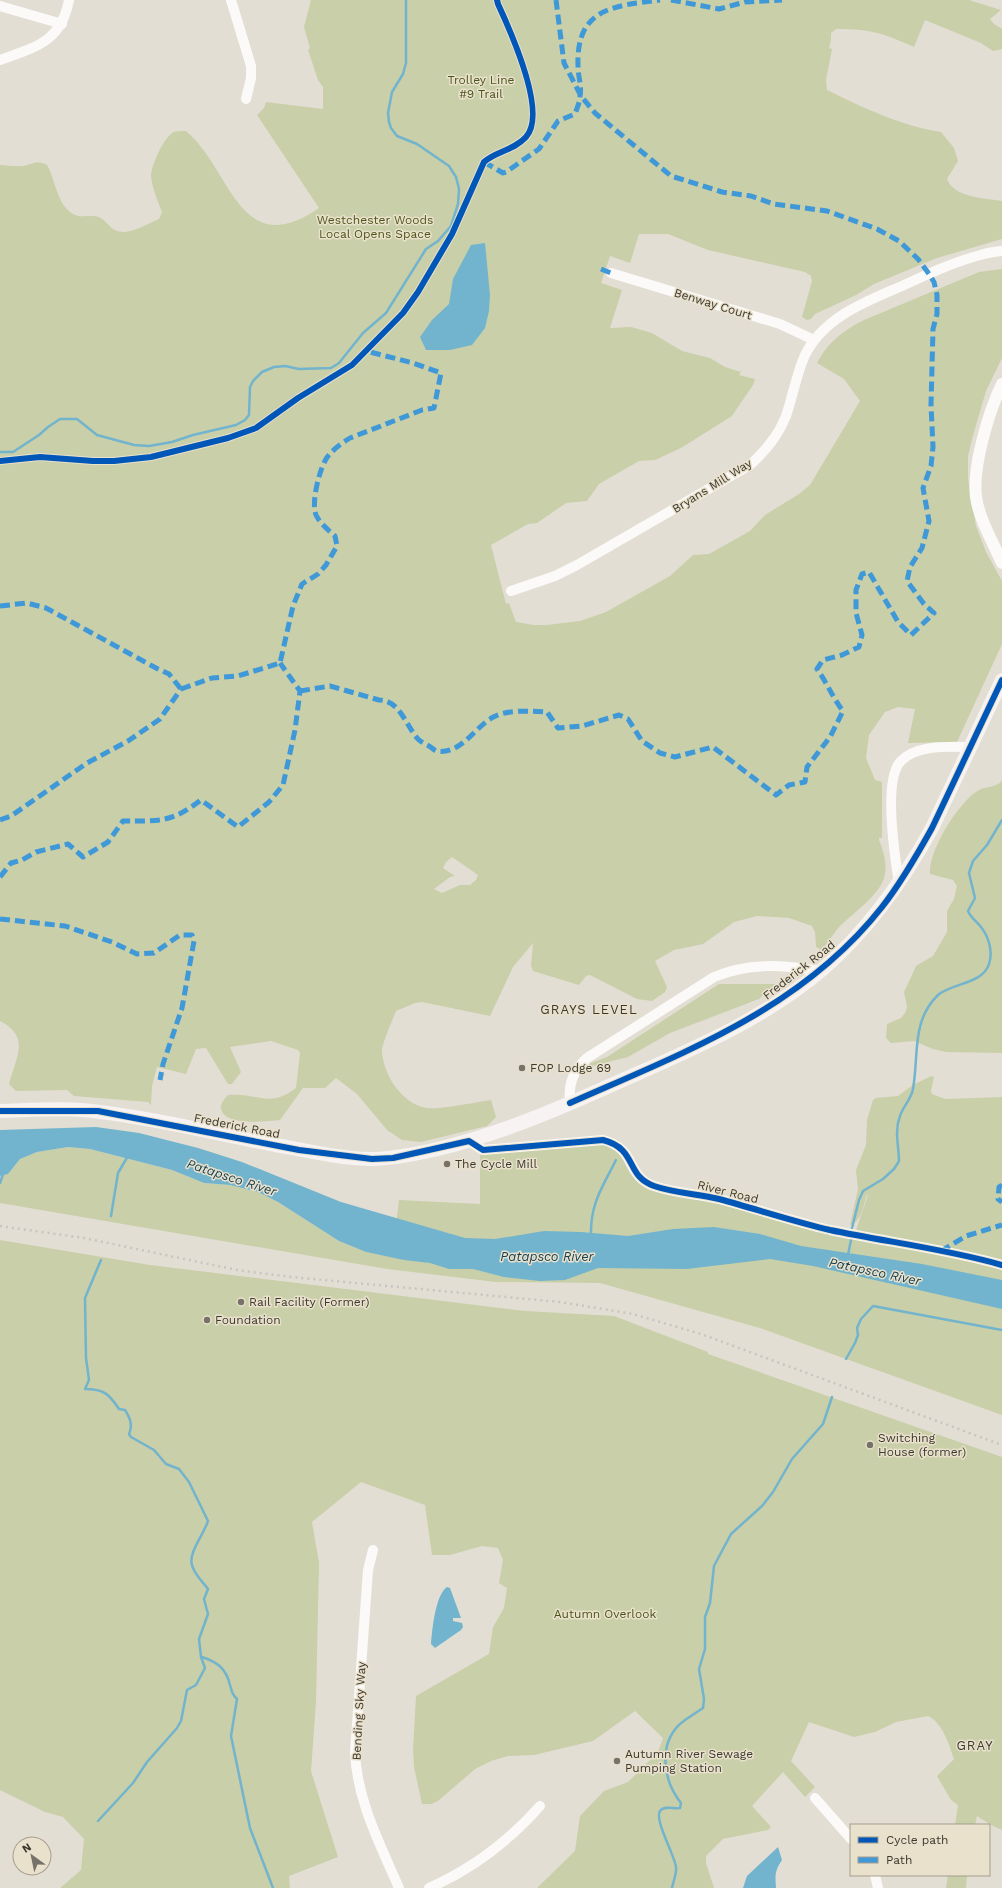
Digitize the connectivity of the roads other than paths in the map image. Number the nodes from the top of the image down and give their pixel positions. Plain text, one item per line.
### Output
1 (69, 0) edge
2 (231, 0) edge
3 (0, 6) edge
4 (62, 24) junction
5 (0, 60) edge
6 (246, 99) dead end
7 (1002, 251) edge
8 (611, 273) dead end
9 (814, 340) junction
10 (1002, 384) edge
11 (1002, 563) edge
12 (510, 591) dead end
13 (1002, 680) edge
14 (971, 747) junction
15 (899, 883) junction
16 (820, 971) junction
17 (570, 1103) junction
18 (0, 1111) edge
19 (469, 1141) junction
20 (1002, 1265) edge
21 (372, 1550) dead end
22 (815, 1798) dead end
23 (540, 1806) dead end
24 (850, 1837) edge
25 (875, 1876) edge
26 (399, 1888) edge
27 (429, 1888) edge
28 (878, 1888) edge

1 - 4 street
2 - 6 street
3 - 4 street
4 - 5 street
7 - 9 street, Bryans Mill Way
8 - 9 street, Benway Court
9 - 12 street, Bryans Mill Way
10 - 11 street
13 - 14 main road, Frederick Road
14 - 15 main road, Frederick Road
14 - 15 street
15 - 16 main road, Frederick Road
16 - 17 main road, Frederick Road
16 - 17 street
17 - 19 main road, Frederick Road
18 - 19 main road, Frederick Road
19 - 20 street, River Road
21 - 26 street, Bending Sky Way
22 - 24 street
23 - 27 street
25 - 28 street

